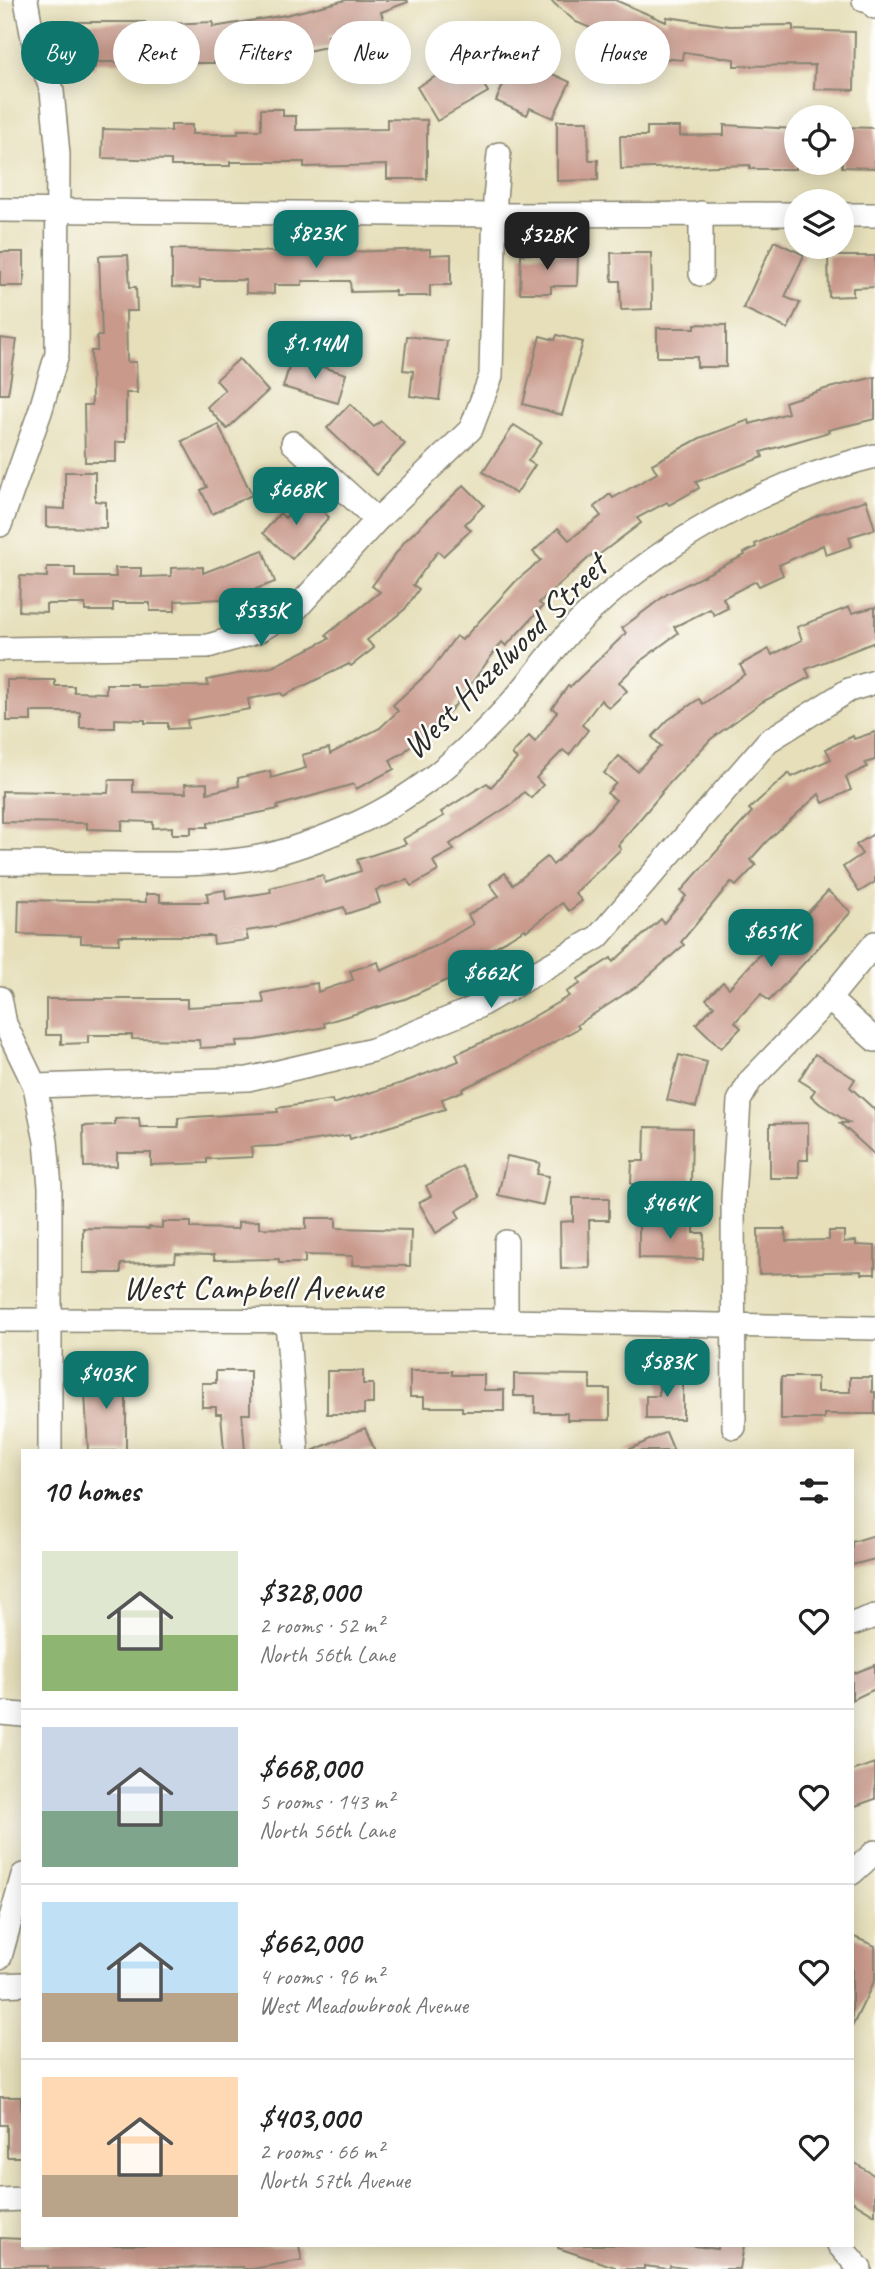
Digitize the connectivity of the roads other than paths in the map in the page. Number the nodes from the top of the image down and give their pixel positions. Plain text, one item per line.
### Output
1 (26, 0) edge
2 (864, 0) edge
3 (875, 7) edge
4 (499, 155) dead end
5 (0, 210) edge
6 (59, 211) junction
7 (701, 214) junction
8 (784, 214) edge
9 (496, 215) junction
10 (854, 215) edge
11 (875, 215) edge
12 (701, 274) dead end
13 (293, 443) dead end
14 (875, 456) edge
15 (377, 520) junction
16 (0, 525) edge
17 (0, 649) edge
18 (875, 682) edge
19 (0, 863) edge
20 (875, 943) edge
21 (0, 998) edge
22 (829, 999) junction
23 (875, 1040) edge
24 (35, 1086) junction
25 (506, 1242) dead end
26 (0, 1320) edge
27 (52, 1321) junction
28 (506, 1321) junction
29 (287, 1322) junction
30 (733, 1326) junction
31 (875, 1328) edge
32 (734, 1427) dead end
33 (50, 1449) edge
34 (296, 1449) edge
35 (875, 1615) edge
36 (854, 1624) edge
37 (0, 1713) edge
38 (21, 1715) edge
39 (875, 1852) edge
40 (854, 1871) edge
41 (21, 1882) edge
42 (0, 1957) edge
43 (0, 1984) edge
44 (21, 1984) edge
45 (21, 2199) edge
46 (0, 2200) edge
47 (841, 2247) edge
48 (860, 2269) edge

1 - 6 street
2 - 3 street
4 - 9 street
5 - 6 street
6 - 9 street
6 - 16 street
7 - 8 street
7 - 9 street
7 - 12 street
9 - 15 street
10 - 11 street
13 - 15 street
14 - 19 street, West Hazelwood Street
15 - 17 street
18 - 24 street
20 - 22 street
21 - 24 street
22 - 23 street
22 - 30 street
24 - 27 street
25 - 28 street
26 - 27 street, West Campbell Avenue
27 - 29 street, West Campbell Avenue
27 - 33 street
28 - 29 street, West Campbell Avenue
28 - 30 street, West Campbell Avenue
29 - 34 street
30 - 31 street, West Campbell Avenue
30 - 32 street
35 - 36 street
37 - 38 street
39 - 40 street
41 - 42 street
43 - 44 street
45 - 46 street
47 - 48 street

